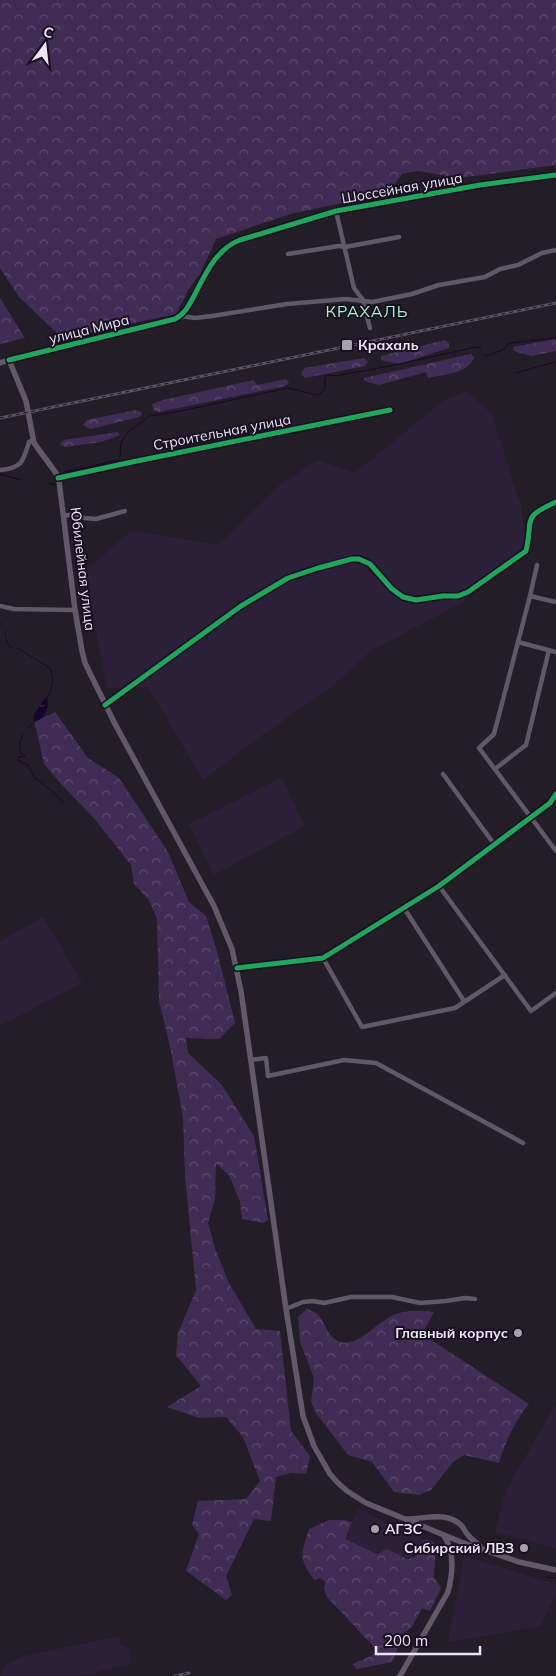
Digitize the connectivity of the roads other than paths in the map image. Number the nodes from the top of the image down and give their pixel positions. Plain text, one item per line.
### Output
1 (556, 175) edge
2 (336, 211) junction
3 (399, 237) dead end
4 (344, 247) junction
5 (556, 250) edge
6 (288, 254) dead end
7 (363, 300) junction
8 (182, 316) junction
9 (370, 328) dead end
10 (9, 360) junction
11 (0, 363) edge
12 (390, 410) dead end
13 (33, 440) junction
14 (0, 470) edge
15 (58, 478) junction
16 (556, 502) edge
17 (125, 511) dead end
18 (64, 516) junction
19 (537, 565) dead end
20 (530, 596) junction
21 (556, 602) edge
22 (0, 606) edge
23 (75, 610) junction
24 (518, 642) junction
25 (549, 650) junction
26 (556, 652) edge
27 (104, 704) junction
28 (495, 769) junction
29 (443, 774) dead end
30 (556, 794) edge
31 (550, 803) junction
32 (556, 805) edge
33 (531, 816) junction
34 (494, 844) junction
35 (556, 851) edge
36 (438, 886) junction
37 (404, 908) junction
38 (323, 958) junction
39 (237, 968) junction
40 (504, 975) junction
41 (556, 993) edge
42 (464, 1001) junction
43 (251, 1060) junction
44 (524, 1143) dead end
45 (475, 1299) dead end
46 (286, 1308) junction
47 (405, 1519) junction
48 (424, 1519) junction
49 (425, 1528) junction
50 (466, 1534) junction
51 (444, 1536) junction
52 (461, 1542) junction
53 (483, 1550) junction
54 (451, 1552) junction
55 (556, 1570) edge
56 (400, 1676) edge

1 - 2 street, Шоссейная улица
2 - 4 street
2 - 8 street, Шоссейная улица
3 - 4 street
4 - 6 street
4 - 7 street
5 - 7 street
7 - 8 street
7 - 9 street
8 - 10 street, улица Мира
10 - 11 main road
10 - 13 main road, Юбилейная улица
12 - 15 street, Строительная улица
13 - 14 street
13 - 15 main road, Юбилейная улица
15 - 18 main road, Юбилейная улица
16 - 27 street
17 - 18 street
18 - 23 main road, Юбилейная улица
19 - 20 street
20 - 21 street
20 - 24 street
22 - 23 street
23 - 27 main road, Юбилейная улица
24 - 25 street
24 - 28 street
25 - 26 street
25 - 28 street
27 - 39 main road, Юбилейная улица
28 - 33 street
29 - 34 street
30 - 31 street
31 - 32 street
31 - 33 street
33 - 34 street
33 - 35 street
34 - 36 street
36 - 37 street
36 - 40 street
37 - 38 street
37 - 42 street
38 - 39 street
38 - 42 street
39 - 43 main road, Юбилейная улица
40 - 41 street
40 - 42 street
43 - 44 street
43 - 46 main road, Юбилейная улица
45 - 46 street
46 - 47 main road, Юбилейная улица
47 - 48 main road
47 - 49 main road, Юбилейная улица
48 - 49 main road
48 - 50 main road
49 - 51 main road, Юбилейная улица
50 - 52 main road
50 - 53 main road
51 - 52 main road, Юбилейная улица
51 - 54 main road
52 - 53 main road, Юбилейная улица
52 - 54 main road
53 - 55 main road, Юбилейная улица
54 - 56 main road

